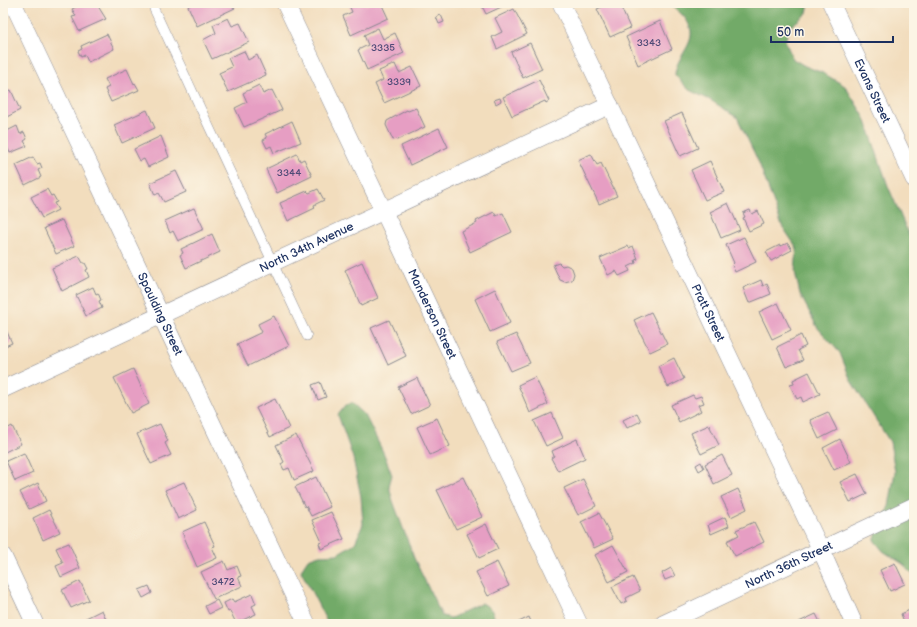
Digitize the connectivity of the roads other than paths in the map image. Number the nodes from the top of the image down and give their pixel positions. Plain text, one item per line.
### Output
1 (13, 3) edge
2 (285, 3) edge
3 (561, 3) edge
4 (831, 3) edge
5 (154, 9) dead end
6 (610, 105) junction
7 (913, 175) edge
8 (384, 211) junction
9 (273, 263) junction
10 (161, 315) junction
11 (307, 336) dead end
12 (3, 389) edge
13 (914, 506) edge
14 (821, 550) junction
15 (3, 556) edge
16 (35, 624) edge
17 (307, 624) edge
18 (579, 624) edge
19 (663, 624) edge
20 (854, 624) edge

1 - 10 street, Spaulding Street
2 - 8 street, Manderson Street
3 - 6 street, Pratt Street
4 - 7 street, Evans Street
5 - 9 lane
6 - 8 street, North 34th Avenue
6 - 14 street, Pratt Street
8 - 9 street, North 34th Avenue
8 - 18 street, Manderson Street
9 - 10 street, North 34th Avenue
9 - 11 lane
10 - 12 street, North 34th Avenue
10 - 17 street, Spaulding Street
13 - 14 street, North 36th Street
14 - 19 street, North 36th Street
14 - 20 street, Pratt Street
15 - 16 street

